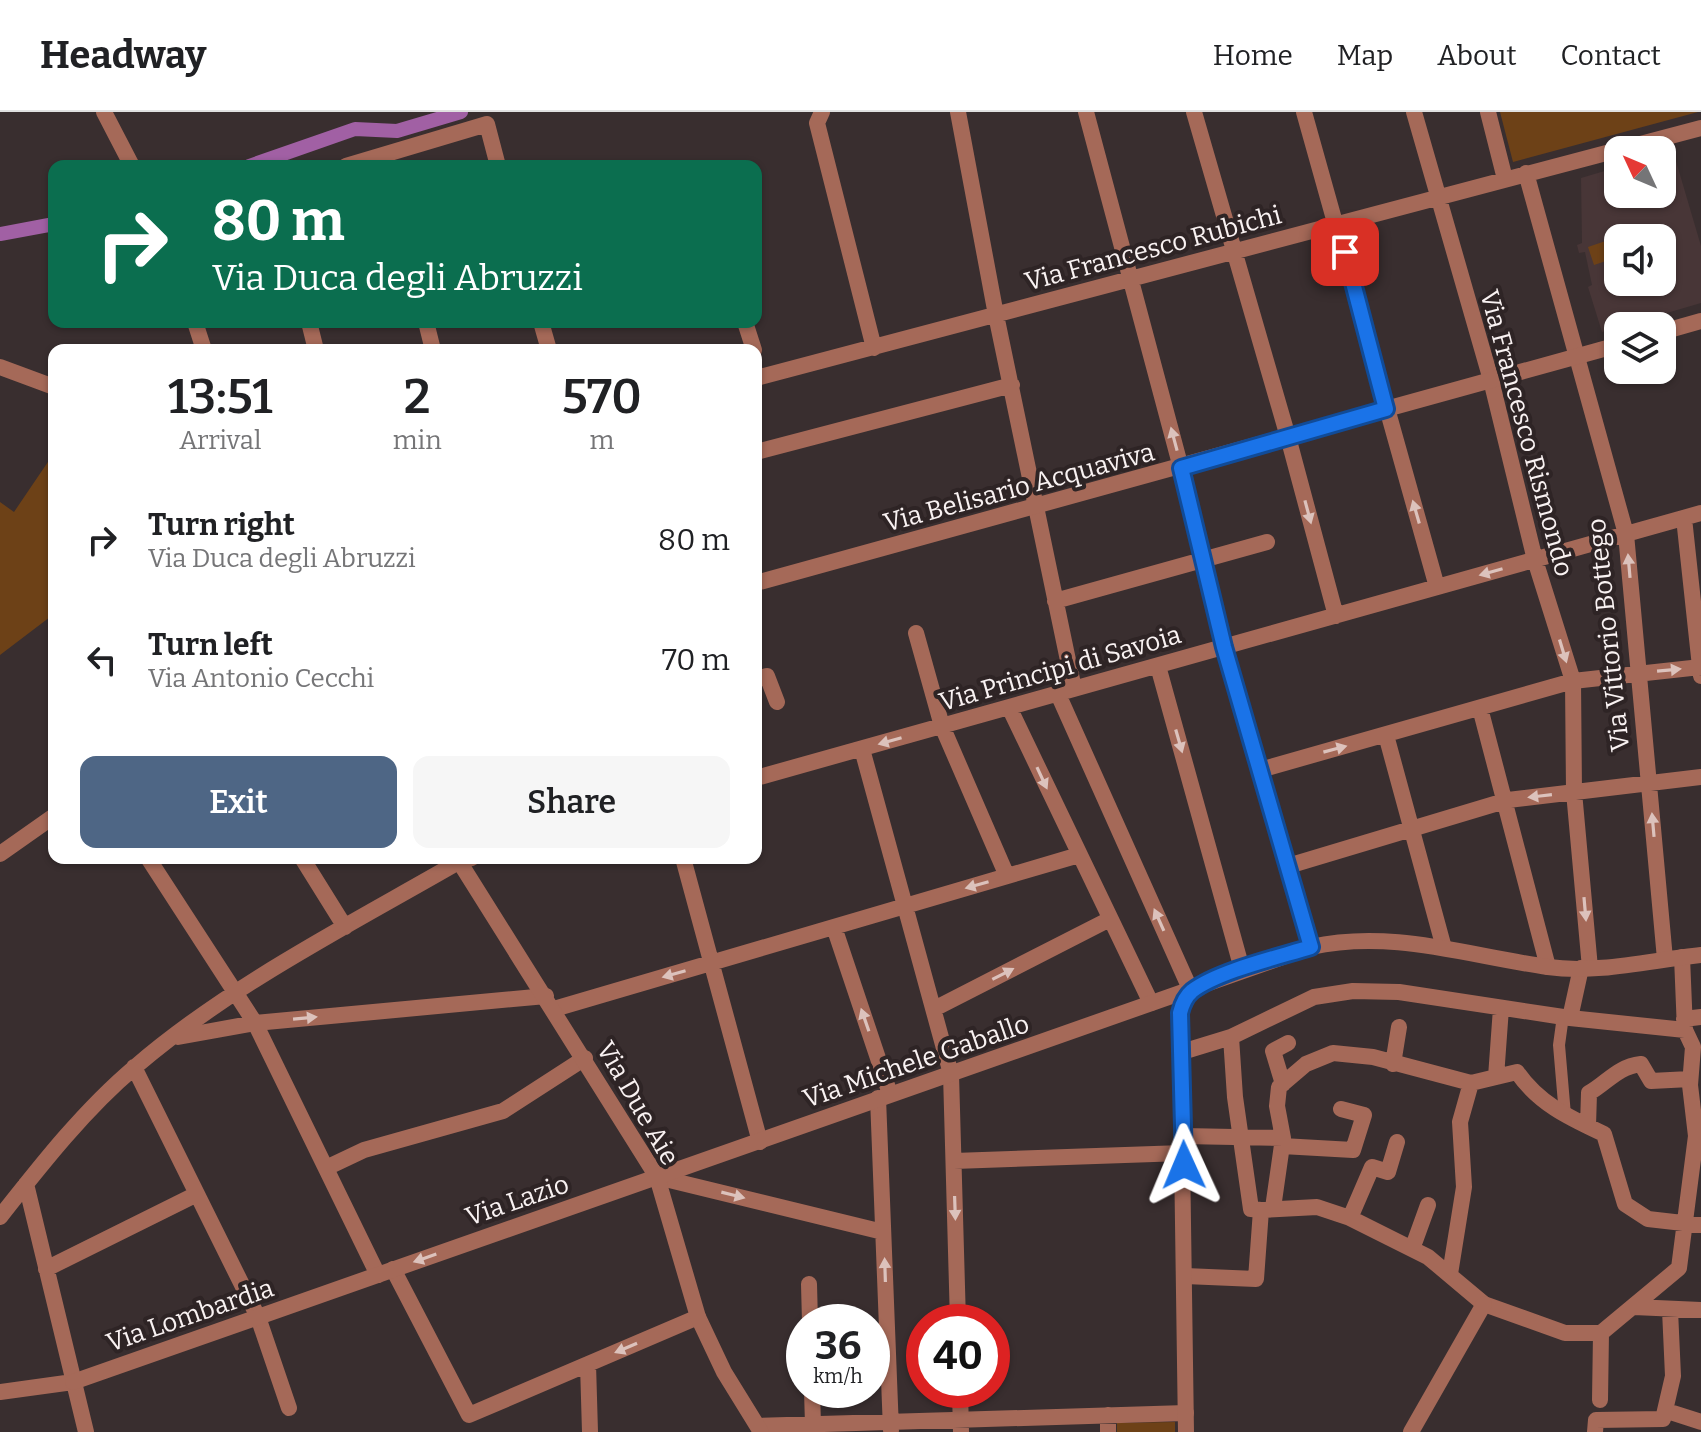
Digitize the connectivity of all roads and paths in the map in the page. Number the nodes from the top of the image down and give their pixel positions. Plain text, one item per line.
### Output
1 (104, 112) edge
2 (958, 112) edge
3 (1086, 112) edge
4 (1194, 112) edge
5 (1304, 112) edge
6 (1414, 112) edge
7 (1488, 112) edge
8 (820, 113) edge
9 (1701, 128) edge
10 (129, 160) edge
11 (385, 160) edge
12 (496, 160) edge
13 (1526, 173) junction
14 (1505, 179) junction
15 (1438, 198) junction
16 (1336, 223) junction
17 (1232, 251) junction
18 (1131, 279) junction
19 (996, 315) junction
20 (1701, 321) edge
21 (1676, 328) edge
22 (874, 348) junction
23 (1604, 349) edge
24 (1579, 356) junction
25 (0, 367) edge
26 (762, 376) edge
27 (1491, 380) junction
28 (48, 385) edge
29 (1012, 385) junction
30 (1386, 409) junction
31 (1288, 437) junction
32 (762, 450) edge
33 (1181, 468) junction
34 (1035, 507) junction
35 (1701, 513) edge
36 (1684, 518) junction
37 (1626, 534) junction
38 (1267, 542) dead end
39 (1535, 560) junction
40 (1204, 561) junction
41 (762, 581) edge
42 (1437, 587) junction
43 (1055, 601) junction
44 (1336, 616) junction
45 (916, 633) dead end
46 (1224, 647) junction
47 (1158, 666) junction
48 (1700, 668) edge
49 (1639, 672) junction
50 (1701, 676) edge
51 (762, 677) edge
52 (1573, 681) junction
53 (1074, 689) junction
54 (1058, 694) junction
55 (777, 702) dead end
56 (1009, 707) junction
57 (1480, 708) junction
58 (942, 726) junction
59 (1386, 735) junction
60 (862, 749) junction
61 (1260, 770) junction
62 (762, 776) edge
63 (1701, 777) edge
64 (1649, 783) junction
65 (1574, 792) junction
66 (1504, 801) junction
67 (48, 820) edge
68 (1412, 829) junction
69 (0, 854) edge
70 (1079, 855) junction
71 (152, 864) edge
72 (306, 864) edge
73 (454, 864) edge
74 (466, 864) edge
75 (685, 864) edge
76 (1288, 866) junction
77 (1007, 876) junction
78 (906, 906) junction
79 (1110, 919) junction
80 (345, 927) junction
81 (834, 927) junction
82 (1311, 947) junction
83 (1444, 948) junction
84 (1701, 955) edge
85 (1682, 957) junction
86 (1665, 959) junction
87 (711, 963) junction
88 (1548, 967) junction
89 (1585, 968) junction
90 (1242, 969) junction
91 (1191, 991) junction
92 (238, 993) junction
93 (550, 1002) junction
94 (1151, 1003) junction
95 (1501, 1008) junction
96 (934, 1009) junction
97 (1567, 1017) junction
98 (1690, 1022) edge
99 (255, 1023) junction
100 (1399, 1027) dead end
101 (1231, 1037) junction
102 (173, 1038) junction
103 (1288, 1043) dead end
104 (1697, 1047) edge
105 (1182, 1052) junction
106 (585, 1058) junction
107 (1393, 1064) junction
108 (134, 1067) junction
109 (951, 1074) junction
110 (1496, 1077) junction
111 (1690, 1079) junction
112 (1471, 1083) junction
113 (1283, 1084) junction
114 (884, 1096) junction
115 (1341, 1109) dead end
116 (1565, 1115) junction
117 (1588, 1126) junction
118 (1243, 1137) junction
119 (760, 1142) junction
120 (1283, 1142) junction
121 (1397, 1142) dead end
122 (1183, 1144) junction
123 (954, 1161) junction
124 (326, 1168) junction
125 (657, 1177) junction
126 (26, 1184) junction
127 (197, 1194) junction
128 (1428, 1205) dead end
129 (1267, 1209) junction
130 (0, 1217) edge
131 (1350, 1218) junction
132 (1693, 1223) edge
133 (883, 1232) junction
134 (1413, 1245) junction
135 (46, 1269) junction
136 (386, 1272) junction
137 (1450, 1274) junction
138 (1185, 1276) junction
139 (809, 1284) dead end
140 (810, 1304) edge
141 (958, 1304) edge
142 (1484, 1304) junction
143 (1634, 1307) junction
144 (1670, 1310) junction
145 (1701, 1310) edge
146 (258, 1317) junction
147 (698, 1317) junction
148 (1601, 1333) junction
149 (588, 1364) junction
150 (73, 1382) junction
151 (0, 1392) edge
152 (1600, 1400) dead end
153 (289, 1408) dead end
154 (813, 1408) edge
155 (1667, 1411) junction
156 (1186, 1413) junction
157 (1701, 1422) edge
158 (1108, 1424) edge
159 (813, 1425) junction
160 (1036, 1425) edge
161 (961, 1426) edge
162 (891, 1427) edge
163 (760, 1429) edge
164 (86, 1432) edge
165 (590, 1432) edge
166 (1186, 1432) edge
167 (1411, 1432) edge
168 (1595, 1432) edge

1 - 10 street
2 - 19 street
3 - 18 street
4 - 17 street
5 - 16 street
6 - 15 street, Via Francesco Rismondo
7 - 14 street
8 - 22 street
9 - 13 street, Via Francesco Rubichi
11 - 12 street
13 - 14 street, Via Francesco Rubichi
13 - 24 street, Via Vittorio Bottego
14 - 15 street, Via Francesco Rubichi
15 - 16 street, Via Francesco Rubichi
15 - 27 street, Via Francesco Rismondo
16 - 17 street, Via Francesco Rubichi
16 - 30 street
17 - 18 street, Via Francesco Rubichi
17 - 31 street
18 - 19 street, Via Francesco Rubichi
33 -> 18 street
19 - 22 street, Via Francesco Rubichi
19 - 29 street
20 - 21 street
22 - 26 street, Via Francesco Rubichi
23 - 24 street, Via Belisario Acquaviva
24 - 27 street, Via Belisario Acquaviva
24 - 37 street, Via Vittorio Bottego
25 - 28 street
27 - 30 street, Via Belisario Acquaviva
27 - 39 street, Via Francesco Rismondo
29 - 32 street
29 - 34 street
30 - 31 street, Via Belisario Acquaviva
42 -> 30 street
31 - 33 street, Via Belisario Acquaviva
31 -> 44 street
33 - 34 street, Via Belisario Acquaviva
33 - 40 street
34 - 41 street, Via Belisario Acquaviva
34 - 43 street
35 - 36 street, Via Principi di Savoia
36 - 37 street, Via Principi di Savoia
36 - 48 street
37 - 39 street, Via Principi di Savoia
49 -> 37 street, Via Vittorio Bottego
38 - 40 street
39 -> 42 street, Via Principi di Savoia
39 -> 52 street, Via Francesco Rismondo
40 - 43 street
40 - 46 street
42 - 44 street, Via Principi di Savoia
43 - 53 street
44 - 46 street, Via Principi di Savoia
45 - 58 street
46 - 47 street, Via Principi di Savoia
46 - 61 street
47 - 53 street, Via Principi di Savoia
47 -> 90 street
49 -> 48 street
48 - 50 street
49 - 52 street
49 - 64 street, Via Vittorio Bottego
51 - 55 street
52 - 57 street
52 - 65 street, Via Francesco Rismondo
53 - 54 street, Via Principi di Savoia
54 - 56 street, Via Principi di Savoia
91 -> 54 street
56 - 58 street, Via Principi di Savoia
56 -> 70 street
57 - 59 street
57 - 66 street
58 -> 60 street, Via Principi di Savoia
58 - 77 street
61 -> 59 street
59 - 68 street
60 - 62 street, Via Principi di Savoia
60 - 78 street
61 - 76 street
63 - 64 street
64 - 65 street
86 -> 64 street, Via Vittorio Bottego
65 -> 66 street
65 -> 89 street, Via Francesco Rismondo
66 - 68 street
66 - 88 street
67 - 69 street
68 - 76 street
68 - 83 street
70 - 77 street
70 - 79 street
71 - 92 street
72 - 80 street
73 - 80 street
74 - 93 street, Via Due Aie
75 - 87 street
76 - 82 street
77 -> 78 street
78 - 81 street
78 - 96 street
79 - 94 street
96 -> 79 street
80 - 92 street
81 - 87 street
114 -> 81 street
82 - 83 street, Via Michele Gaballo
82 - 90 street, Via Michele Gaballo
83 - 88 street, Via Michele Gaballo
84 - 85 street, Via Michele Gaballo
85 - 86 street, Via Michele Gaballo
85 - 98 street
86 - 89 street, Via Michele Gaballo
87 -> 93 street
87 - 119 street
88 - 89 street, Via Michele Gaballo
89 - 97 street, Via Francesco Rismondo
90 - 91 street, Via Michele Gaballo
91 - 94 street, Via Michele Gaballo
91 - 105 street
92 - 99 street
92 - 102 street
99 -> 93 street
93 - 106 street, Via Due Aie
94 - 109 street, Via Michele Gaballo
95 - 97 street
95 - 101 street
95 - 110 street
96 - 109 street
97 - 98 street
97 - 116 street
98 - 104 street
99 - 102 street
99 - 124 street
100 - 107 street
101 - 105 street
101 - 118 street
102 - 108 street
103 - 113 street
104 - 111 street
105 - 122 street
106 - 124 street
106 - 125 street, Via Due Aie
107 - 112 street
107 - 113 street
108 - 126 street
108 - 127 street
109 - 114 street, Via Michele Gaballo
109 - 123 street
110 - 112 street
110 - 116 street
111 - 117 street
111 - 132 street
112 - 137 street
113 - 120 street
114 - 119 street, Via Michele Gaballo
114 - 133 street
115 - 120 street
116 - 117 street
117 - 132 street
118 - 120 street
118 - 122 street
118 - 129 street
119 - 125 street, Via Michele Gaballo
120 - 129 street
121 - 131 street
122 - 123 street
122 - 138 street
123 -> 141 street
124 - 136 street
125 -> 133 street
125 -> 136 street, Via Lazio
125 - 147 street, Via Due Aie
126 - 130 street
126 - 135 street
127 - 135 street
127 - 146 street
128 - 134 street
129 - 131 street
129 - 138 street
131 - 134 street
132 - 143 street
162 -> 133 street
134 - 137 street
135 - 150 street
136 - 146 street, Via Lombardia
136 - 149 street
137 - 142 street
138 - 156 street
139 - 140 street
142 - 148 street
142 - 167 street
143 - 144 street
143 - 148 street
144 - 145 street
144 - 155 street
146 - 150 street, Via Lombardia
146 - 153 street
147 -> 149 street
147 - 163 street, Via Due Aie
148 - 152 street
149 - 165 street
150 - 151 street, Via Lombardia
150 - 164 street
154 - 159 street
155 - 157 street
155 - 168 street
156 - 158 street
156 - 166 street
158 - 160 street
159 - 162 street
159 - 163 street
160 - 161 street
161 - 162 street

